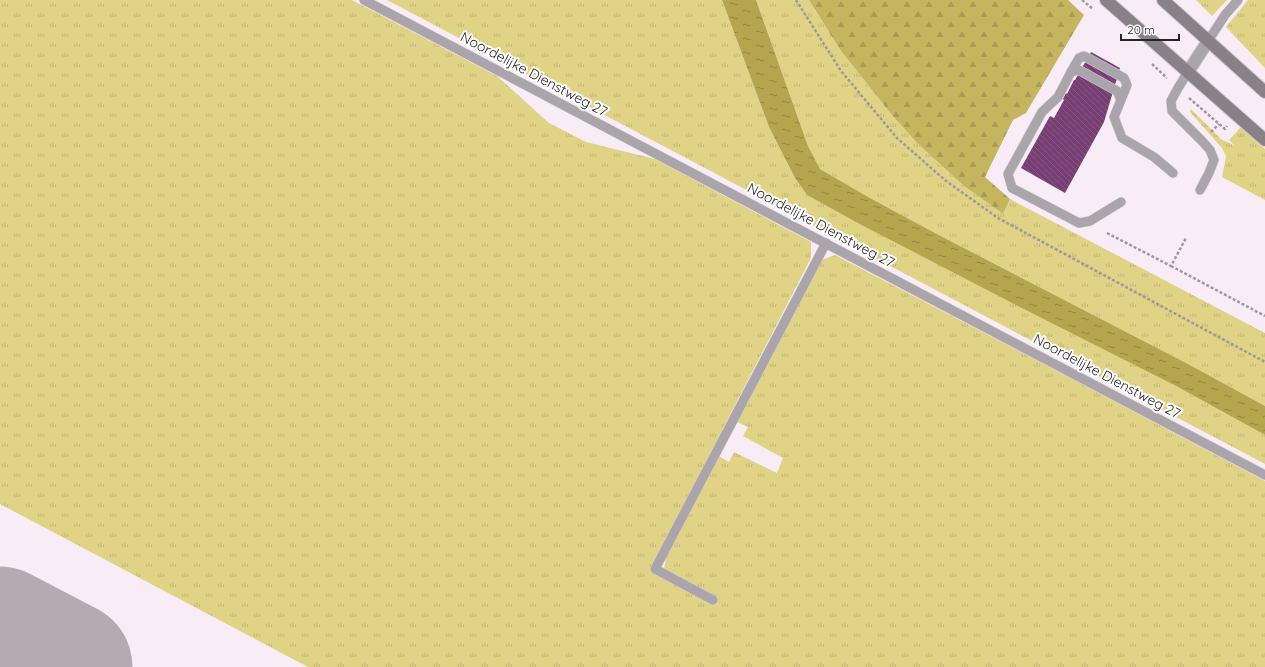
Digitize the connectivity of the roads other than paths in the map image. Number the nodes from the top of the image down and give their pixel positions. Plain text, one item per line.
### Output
1 (364, 0) edge
2 (1106, 0) edge
3 (1163, 0) edge
4 (1173, 0) edge
5 (1238, 0) edge
6 (1177, 13) junction
7 (1208, 41) junction
8 (1071, 72) junction
9 (1188, 72) junction
10 (1265, 92) edge
11 (1121, 100) junction
12 (1265, 140) edge
13 (1173, 173) dead end
14 (1200, 190) dead end
15 (1121, 202) dead end
16 (826, 243) junction
17 (1265, 475) edge
18 (713, 600) dead end

1 - 16 lane, Noordelijke Dienstweg 27
2 - 9 street
3 - 6 street
4 - 6 lane
5 - 7 lane
6 - 7 street
7 - 9 street
7 - 10 street
8 - 11 lane
8 - 11 lane
8 - 15 lane
9 - 12 street
9 - 14 lane
11 - 13 lane
16 - 17 lane, Noordelijke Dienstweg 27
16 - 18 lane

